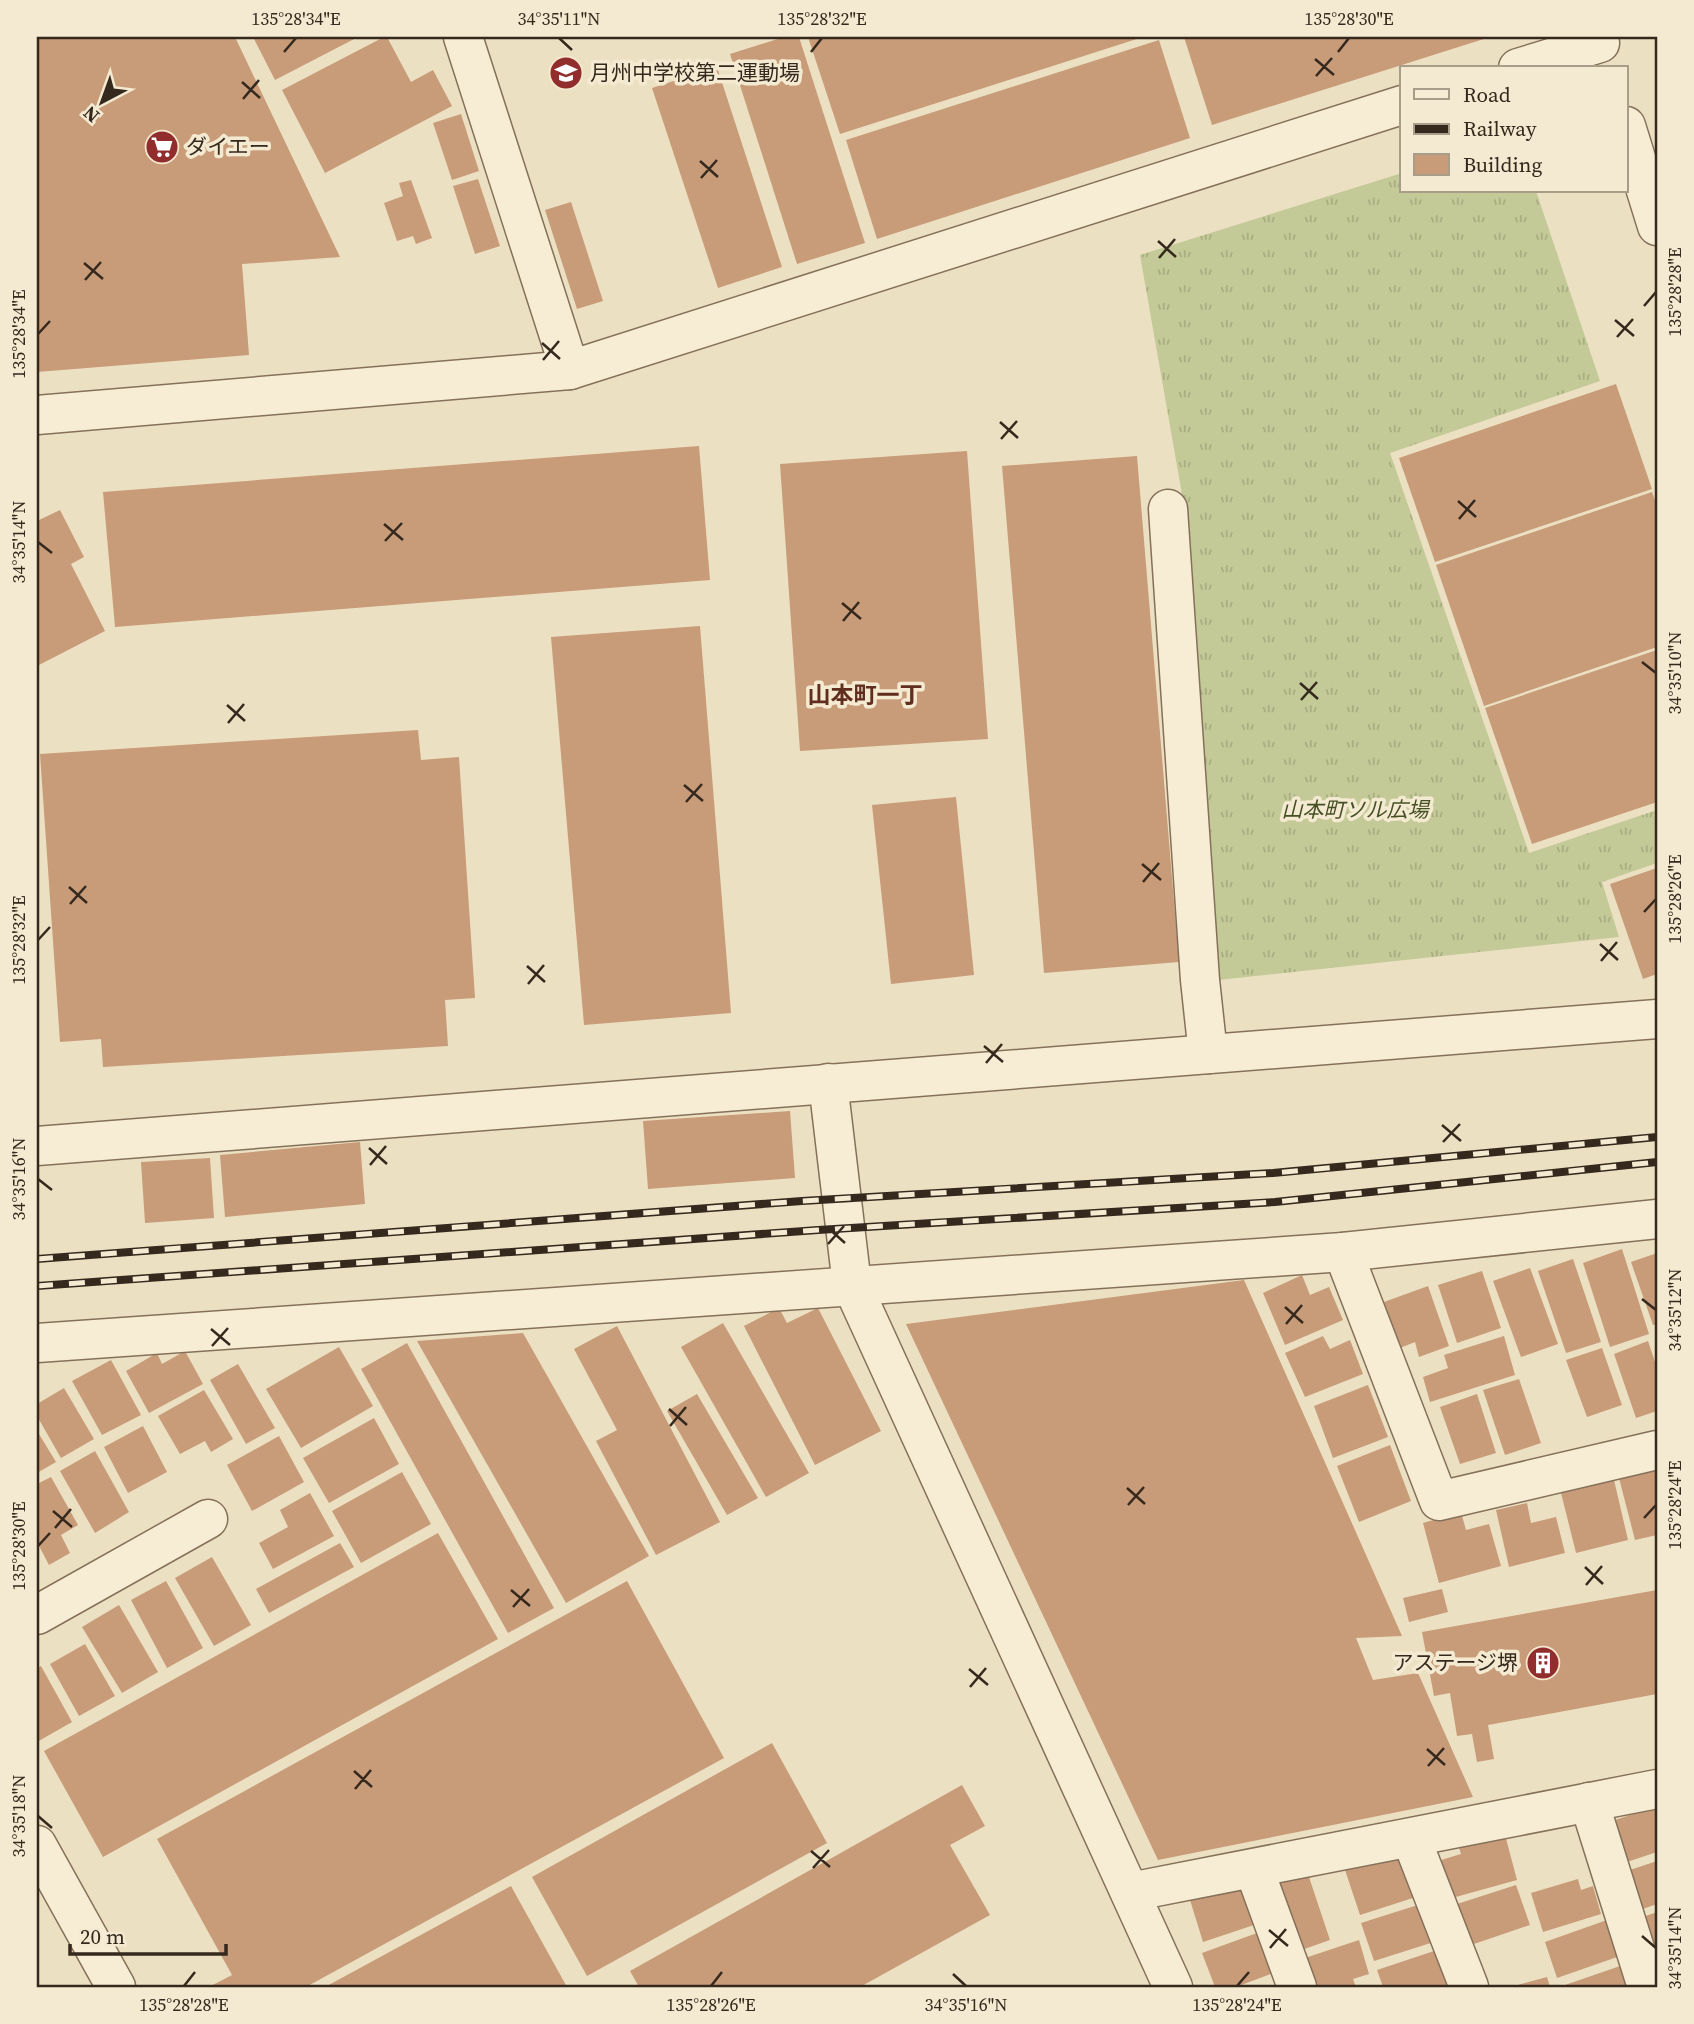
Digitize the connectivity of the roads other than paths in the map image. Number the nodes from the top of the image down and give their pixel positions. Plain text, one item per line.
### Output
1 (463, 37) edge
2 (1602, 49) edge
3 (1527, 66) edge
4 (1400, 106) edge
5 (1628, 132) edge
6 (1657, 226) edge
7 (570, 370) junction
8 (37, 415) edge
9 (1168, 509) dead end
10 (1657, 1019) edge
11 (1208, 1054) junction
12 (828, 1083) junction
13 (37, 1146) edge
14 (1657, 1219) edge
15 (1343, 1252) junction
16 (852, 1285) junction
17 (37, 1343) edge
18 (1657, 1450) edge
19 (208, 1519) dead end
20 (37, 1615) edge
21 (1657, 1789) edge
22 (1589, 1802) junction
23 (1411, 1838) junction
24 (37, 1845) edge
25 (1254, 1869) junction
26 (1130, 1892) junction
27 (116, 1987) edge
28 (1173, 1987) edge
29 (1297, 1987) edge
30 (1469, 1987) edge
31 (1647, 1987) edge

1 - 7 street
2 - 3 street
4 - 7 street
5 - 6 street
7 - 8 street
9 - 11 street
10 - 11 street
11 - 12 street
12 - 13 street
12 - 16 street
14 - 15 street
15 - 16 street
15 - 18 street
16 - 17 street
16 - 26 street
19 - 20 street
21 - 22 street
22 - 23 street
22 - 31 street
23 - 25 street
23 - 30 street
24 - 27 street
25 - 26 street
25 - 29 street
26 - 28 street

